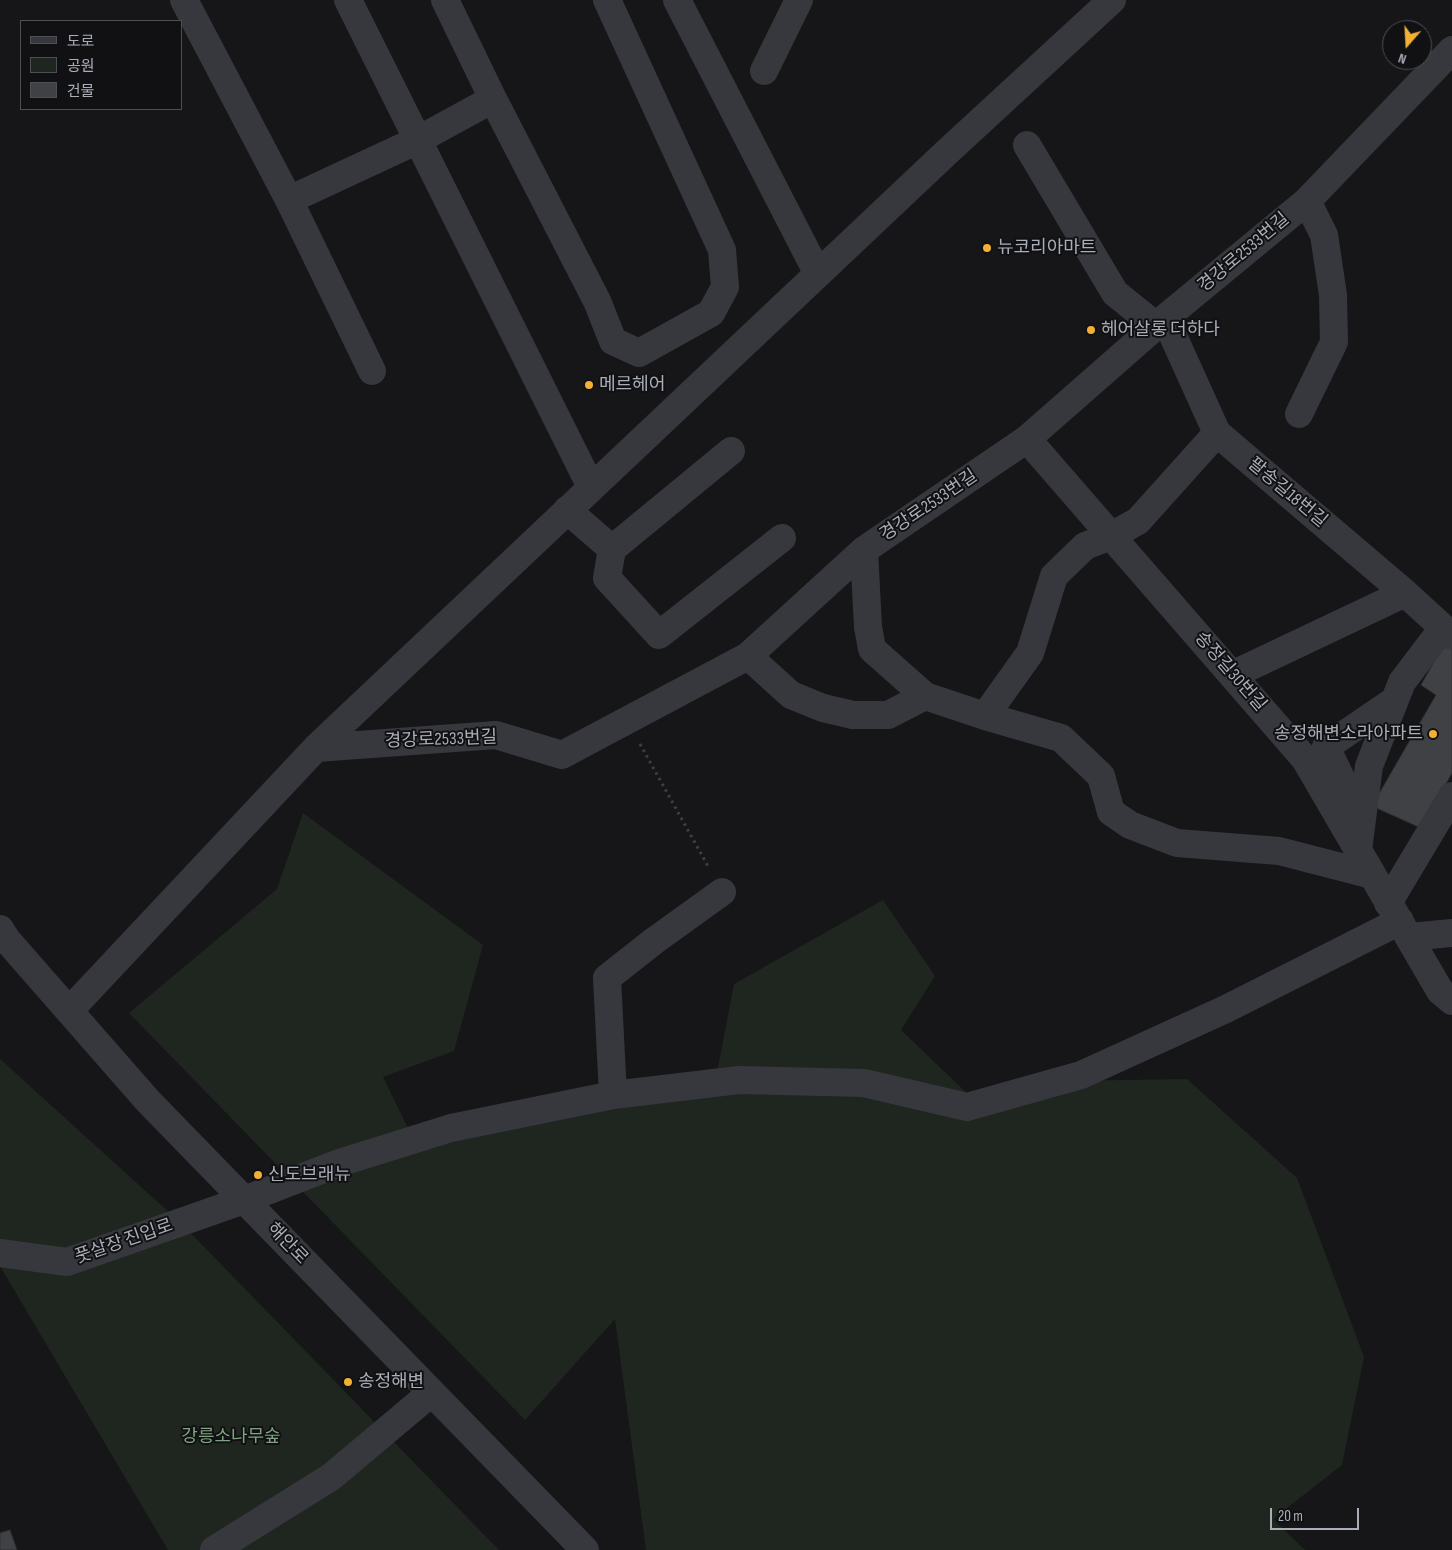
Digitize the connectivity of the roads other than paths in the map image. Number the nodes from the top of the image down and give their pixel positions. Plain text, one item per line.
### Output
1 (184, 0) edge
2 (348, 0) edge
3 (445, 0) edge
4 (607, 0) edge
5 (677, 0) edge
6 (799, 0) edge
7 (1112, 0) edge
8 (1452, 50) edge
9 (764, 71) dead end
10 (493, 99) junction
11 (418, 140) junction
12 (1027, 145) dead end
13 (289, 200) junction
14 (1307, 201) junction
15 (818, 274) junction
16 (1161, 322) junction
17 (372, 371) dead end
18 (1299, 414) dead end
19 (1217, 433) junction
20 (1027, 439) junction
21 (731, 451) dead end
22 (591, 487) junction
23 (567, 510) junction
24 (1111, 536) junction
25 (782, 538) dead end
26 (612, 549) junction
27 (864, 550) junction
28 (1405, 593) junction
29 (1447, 632) edge
30 (748, 656) junction
31 (1232, 675) junction
32 (925, 696) junction
33 (1395, 700) junction
34 (985, 716) junction
35 (316, 748) junction
36 (1452, 796) edge
37 (1362, 819) junction
38 (1358, 850) junction
39 (1372, 875) junction
40 (722, 892) road end
41 (1399, 921) junction
42 (0, 929) edge
43 (1452, 932) edge
44 (1452, 1001) edge
45 (69, 1011) junction
46 (613, 1095) junction
47 (244, 1200) junction
48 (0, 1253) edge
49 (431, 1393) junction
50 (214, 1550) edge
51 (584, 1550) edge

1 - 13 street
2 - 11 street
3 - 10 street
4 - 10 street
5 - 15 street
6 - 9 street
7 - 15 street
8 - 14 street, 경강로2533번길
10 - 11 street
11 - 13 street
11 - 22 street
12 - 16 street
13 - 17 street
14 - 16 street, 경강로2533번길
14 - 18 street
15 - 22 street
16 - 19 street, 팔송길18번길
16 - 20 street, 경강로2533번길
19 - 24 street
19 - 28 street, 팔송길18번길
20 - 24 street, 송정길30번길
20 - 27 street, 경강로2533번길
21 - 26 street
22 - 23 street
23 - 26 street
23 - 35 street
24 - 31 street, 송정길30번길
24 - 34 street
25 - 26 street
27 - 30 street, 경강로2533번길
27 - 32 street
28 - 29 street, 팔송길18번길
28 - 31 street
29 - 33 street
30 - 32 street
30 - 35 street, 경강로2533번길
31 - 38 street, 송정길30번길
32 - 34 street
33 - 37 street
33 - 37 street
34 - 39 street
35 - 45 street
36 - 41 street
37 - 38 street
38 - 39 street, 송정길30번길
39 - 41 street, 송정길30번길
40 - 46 street
41 - 43 street
41 - 44 street, 송정길30번길
41 - 46 street, 풋살장 진입로
42 - 45 street, 해안로
45 - 47 street, 해안로
46 - 47 street, 풋살장 진입로
47 - 48 street, 풋살장 진입로
47 - 49 street, 해안로
49 - 50 street
49 - 51 street, 해안로

